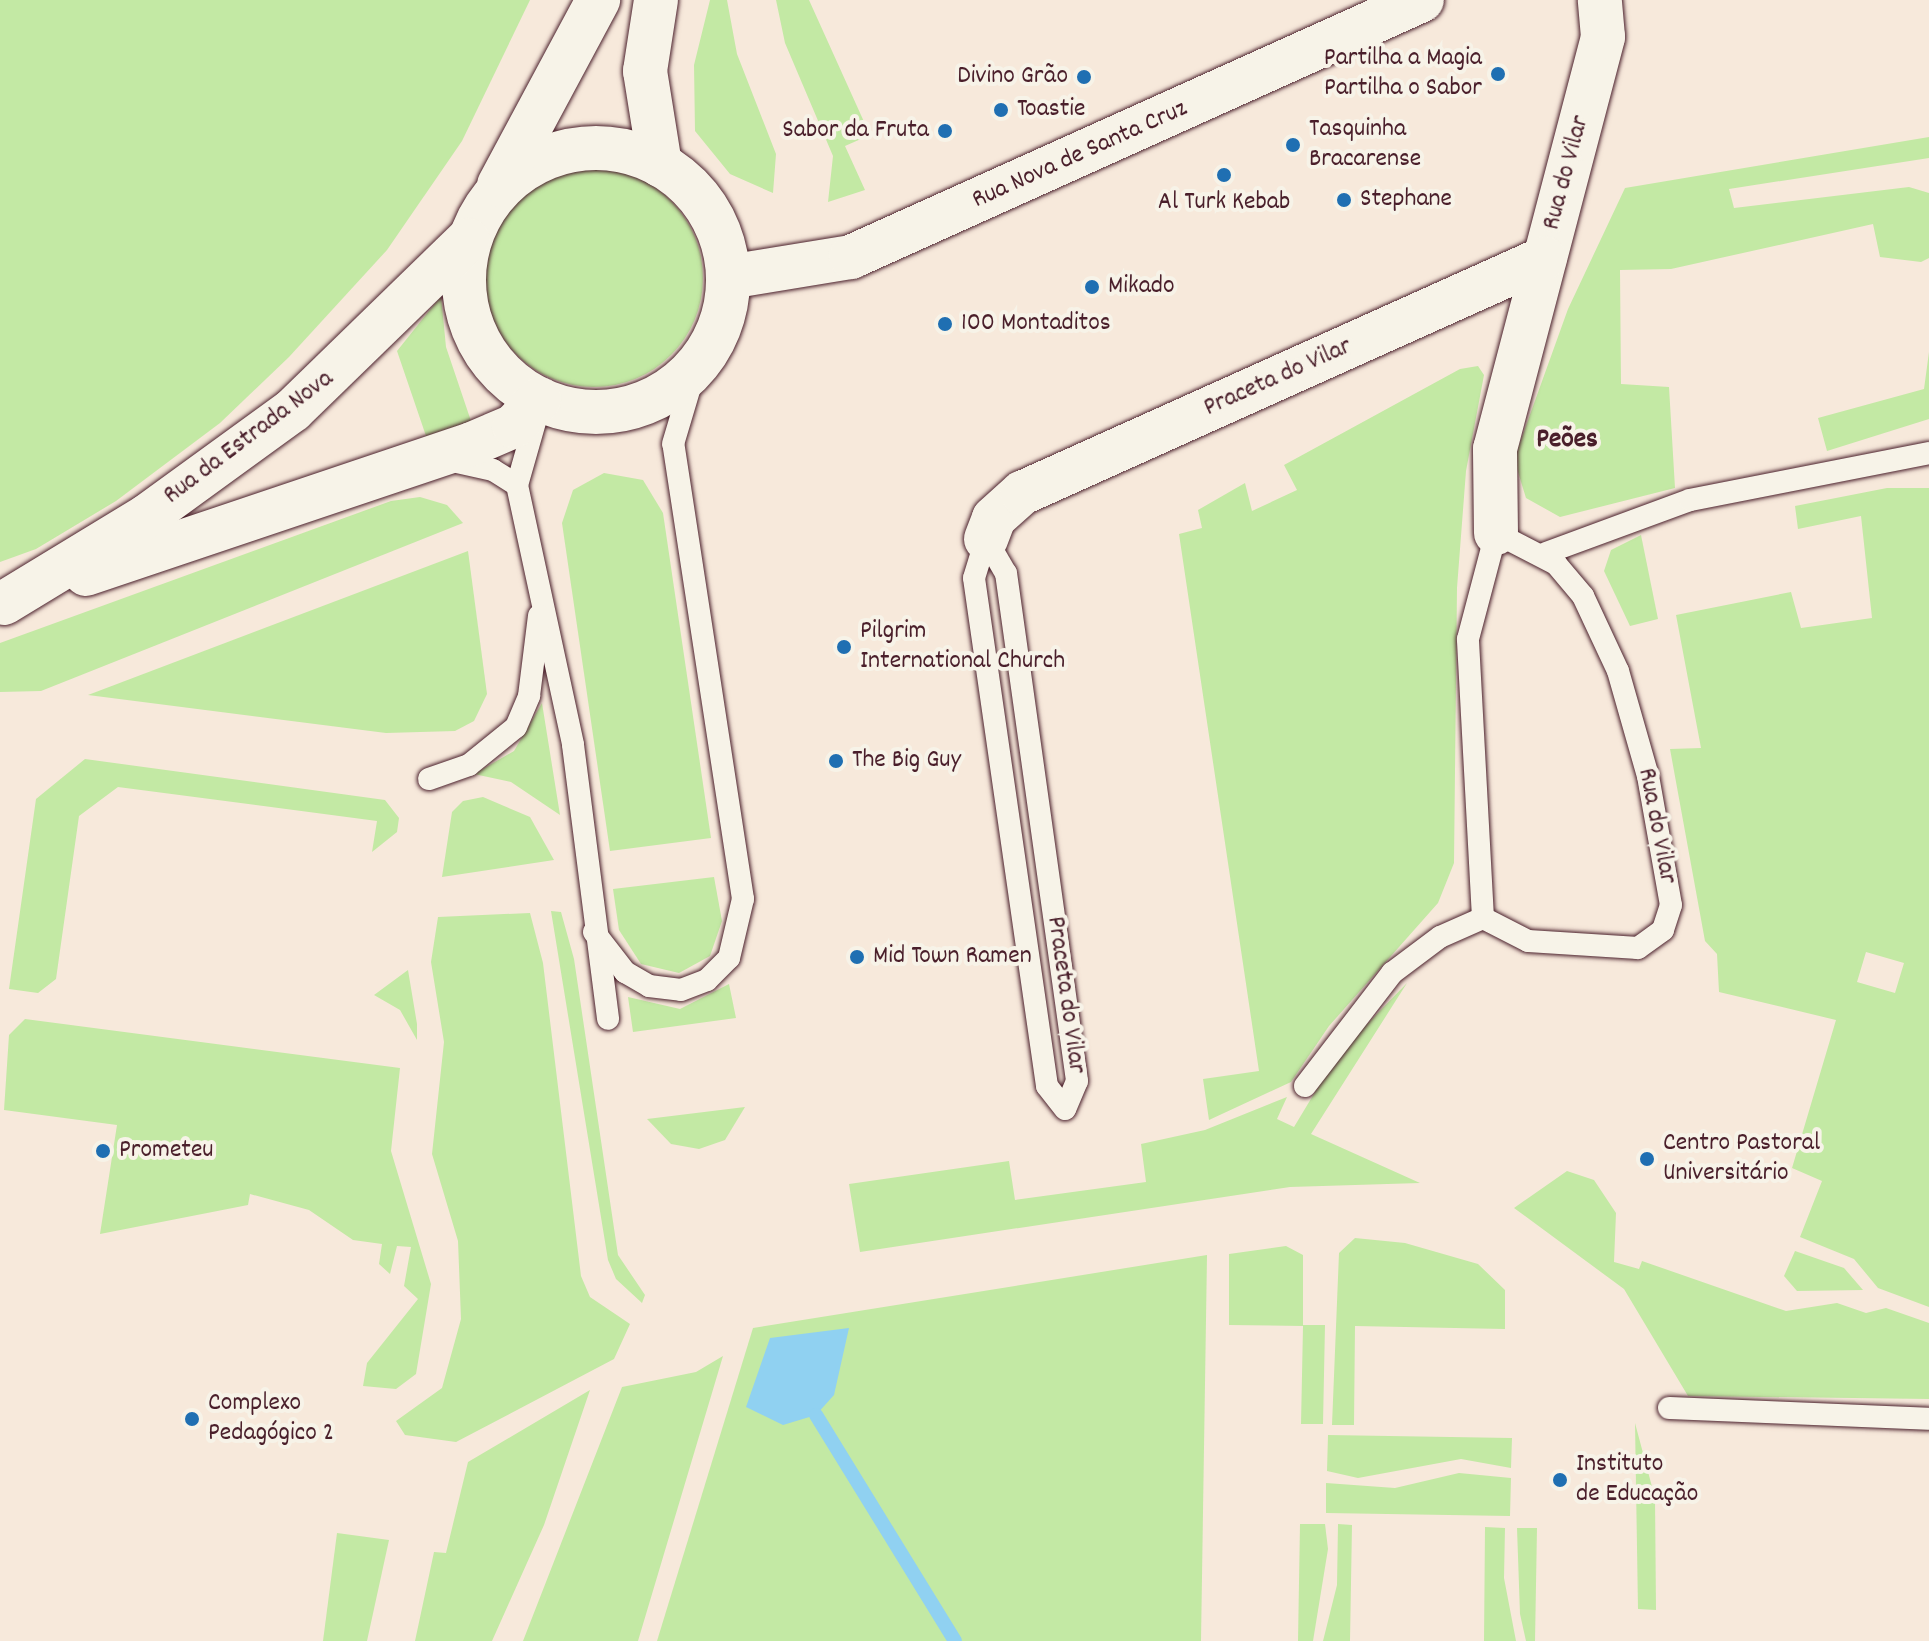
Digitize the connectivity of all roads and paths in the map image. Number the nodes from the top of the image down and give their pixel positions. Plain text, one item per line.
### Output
1 (598, 0) edge
2 (656, 0) edge
3 (1422, 0) edge
4 (1600, 0) edge
5 (660, 165) junction
6 (492, 197) junction
7 (468, 240) junction
8 (1545, 258) junction
9 (729, 277) junction
10 (696, 367) junction
11 (541, 400) junction
12 (1929, 453) edge
13 (428, 456) junction
14 (517, 485) junction
15 (1496, 533) junction
16 (986, 539) junction
17 (1546, 553) junction
18 (538, 587) junction
19 (2, 604) edge
20 (429, 779) dead end
21 (1483, 918) junction
22 (594, 932) junction
23 (608, 1019) dead end
24 (1305, 1086) dead end
25 (1669, 1408) dead end
26 (1929, 1419) edge

1 - 6 main road
2 - 5 main road
3 - 9 main road, Rua Nova de Santa Cruz
4 - 8 main road, Rua do Vilar
5 - 6 main road
5 - 9 main road
6 - 7 main road
7 - 11 main road
7 - 19 main road, Rua da Estrada Nova
8 - 15 main road, Rua do Vilar
8 - 16 main road, Praceta do Vilar
9 - 10 main road
10 - 11 main road
10 - 22 lane
11 - 13 main road, Rua da Estrada Nova
11 - 14 lane
12 - 17 lane
13 - 14 lane
13 - 19 main road, Rua da Estrada Nova
14 - 18 lane
15 - 17 lane, Rua do Vilar
15 - 21 lane, Rua do Vilar
16 - 16 lane, Praceta do Vilar
17 - 21 lane, Rua do Vilar
18 - 20 lane
18 - 22 lane
21 - 24 lane
22 - 23 lane
25 - 26 lane

